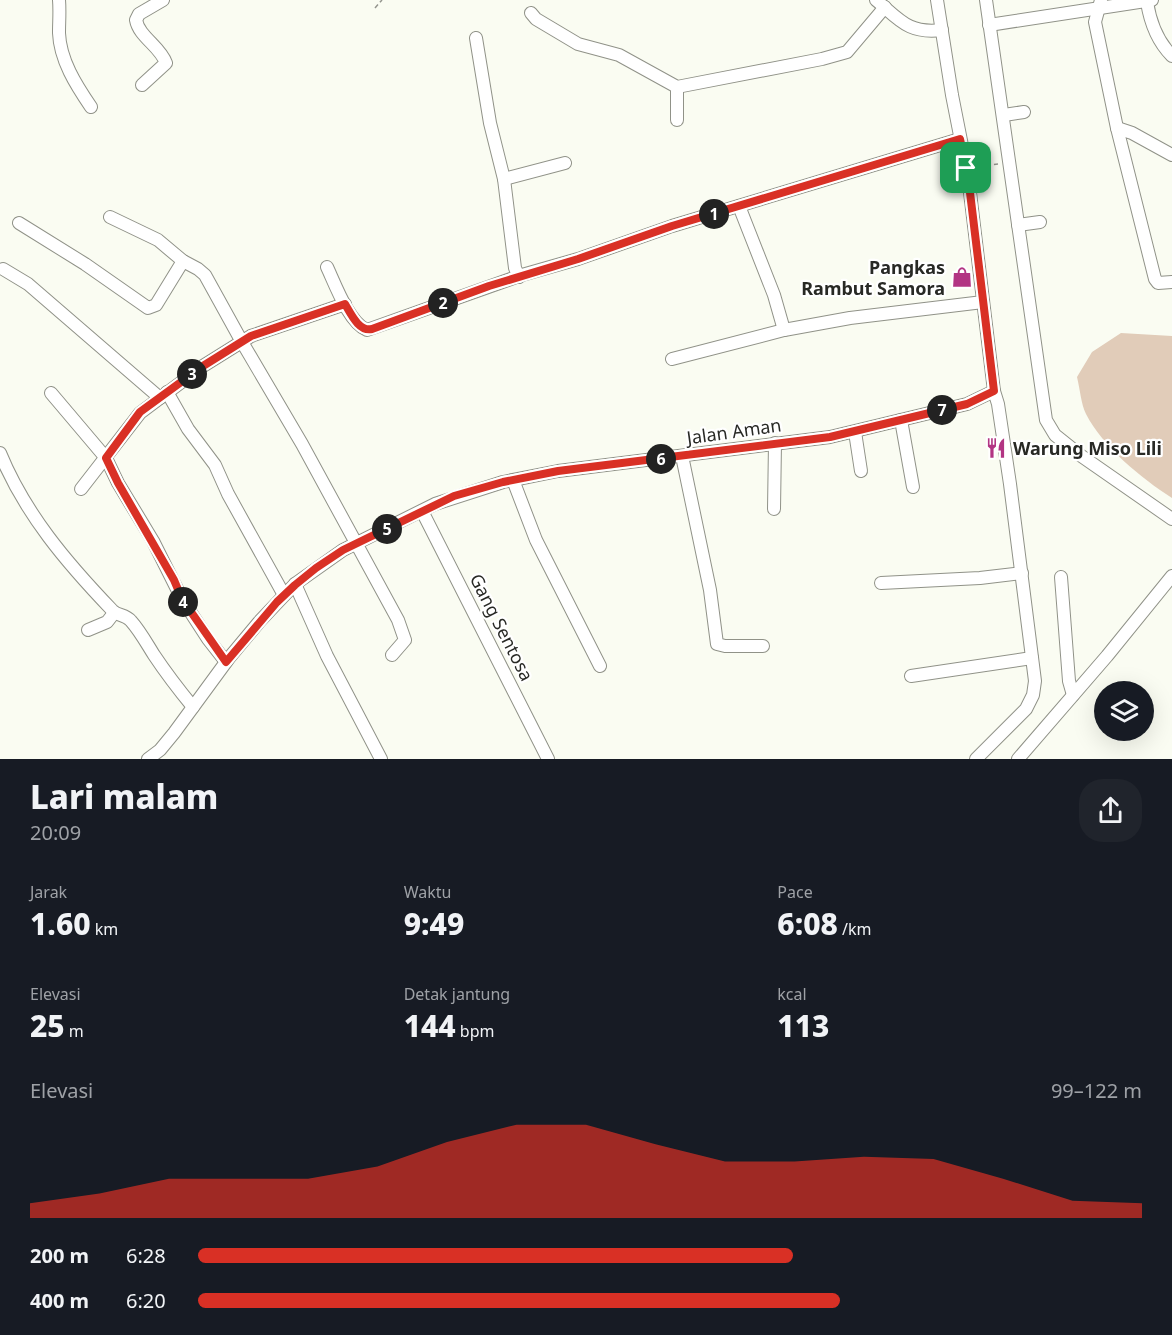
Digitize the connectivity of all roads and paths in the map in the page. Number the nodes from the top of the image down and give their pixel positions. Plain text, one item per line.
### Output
1 (59, 0) edge
2 (163, 0) edge
3 (382, 0) edge
4 (937, 0) edge
5 (986, 0) edge
6 (1149, 1) edge
7 (1100, 3) edge
8 (881, 4) edge
9 (375, 8) dead end
10 (531, 13) dead end
11 (989, 25) junction
12 (942, 30) junction
13 (476, 38) dead end
14 (1172, 56) edge
15 (142, 85) dead end
16 (677, 87) junction
17 (91, 107) dead end
18 (1024, 112) dead end
19 (1004, 115) junction
20 (677, 120) dead end
21 (1117, 128) junction
22 (960, 139) junction
23 (1172, 155) edge
24 (565, 163) dead end
25 (1009, 163) junction
26 (966, 168) junction
27 (504, 179) junction
28 (739, 206) junction
29 (110, 217) dead end
30 (1040, 222) dead end
31 (19, 223) dead end
32 (1018, 225) junction
33 (183, 261) junction
34 (327, 267) dead end
35 (3, 268) dead end
36 (519, 277) junction
37 (1172, 282) edge
38 (983, 302) junction
39 (345, 304) junction
40 (784, 330) junction
41 (242, 342) junction
42 (672, 359) dead end
43 (994, 391) junction
44 (51, 393) dead end
45 (164, 395) junction
46 (901, 420) junction
47 (855, 432) junction
48 (775, 443) junction
49 (0, 453) edge
50 (682, 456) junction
51 (106, 458) junction
52 (861, 471) dead end
53 (513, 480) junction
54 (913, 487) dead end
55 (81, 489) dead end
56 (774, 509) dead end
57 (422, 511) junction
58 (1172, 519) edge
59 (357, 544) junction
60 (1022, 573) junction
61 (1172, 576) edge
62 (1061, 577) dead end
63 (881, 582) dead end
64 (295, 585) junction
65 (284, 595) junction
66 (114, 614) junction
67 (88, 630) dead end
68 (763, 646) dead end
69 (392, 655) dead end
70 (1032, 658) junction
71 (226, 662) junction
72 (600, 666) dead end
73 (911, 676) dead end
74 (1073, 695) junction
75 (193, 707) junction
76 (148, 759) edge
77 (381, 759) edge
78 (548, 759) edge
79 (976, 759) edge
80 (1019, 759) edge

1 - 17 street
2 - 15 street
3 - 9 path
4 - 12 street
5 - 11 street
6 - 7 street
6 - 14 street
7 - 11 street
7 - 21 street
8 - 12 street
8 - 16 street
10 - 16 street
11 - 19 street
12 - 22 street
13 - 27 street
16 - 20 street
18 - 19 street
19 - 25 street
21 - 23 street
21 - 37 street
22 - 26 street
22 - 28 street
24 - 27 street
25 - 26 path
25 - 32 street
26 - 38 street
27 - 36 street
28 - 36 street
28 - 40 street
29 - 33 street
30 - 32 street
31 - 33 street
32 - 58 street
33 - 41 street
34 - 39 street
35 - 45 street
36 - 39 street
38 - 40 street
38 - 43 street
39 - 41 street
40 - 42 street
41 - 45 street
41 - 59 street
43 - 46 street, Jalan Aman
43 - 60 street
44 - 51 street
45 - 51 street
45 - 65 street
46 - 47 street, Jalan Aman
46 - 54 street
47 - 48 street, Jalan Aman
47 - 52 street
48 - 50 street, Jalan Aman
48 - 56 street
49 - 66 street
50 - 53 street, Jalan Aman
50 - 68 street
51 - 55 street
51 - 71 street
53 - 57 street, Jalan Aman
53 - 72 street
57 - 59 street, Jalan Aman
57 - 78 street, Gang Sentosa
59 - 64 street, Jalan Aman
59 - 69 street
60 - 63 street
60 - 70 street
61 - 74 street
62 - 74 street
64 - 65 street, Jalan Aman
64 - 77 street
65 - 71 street, Jalan Aman
66 - 67 street
66 - 75 street
70 - 73 street
70 - 79 street
71 - 75 street, Jalan Aman
74 - 80 street
75 - 76 street, Jalan Aman

